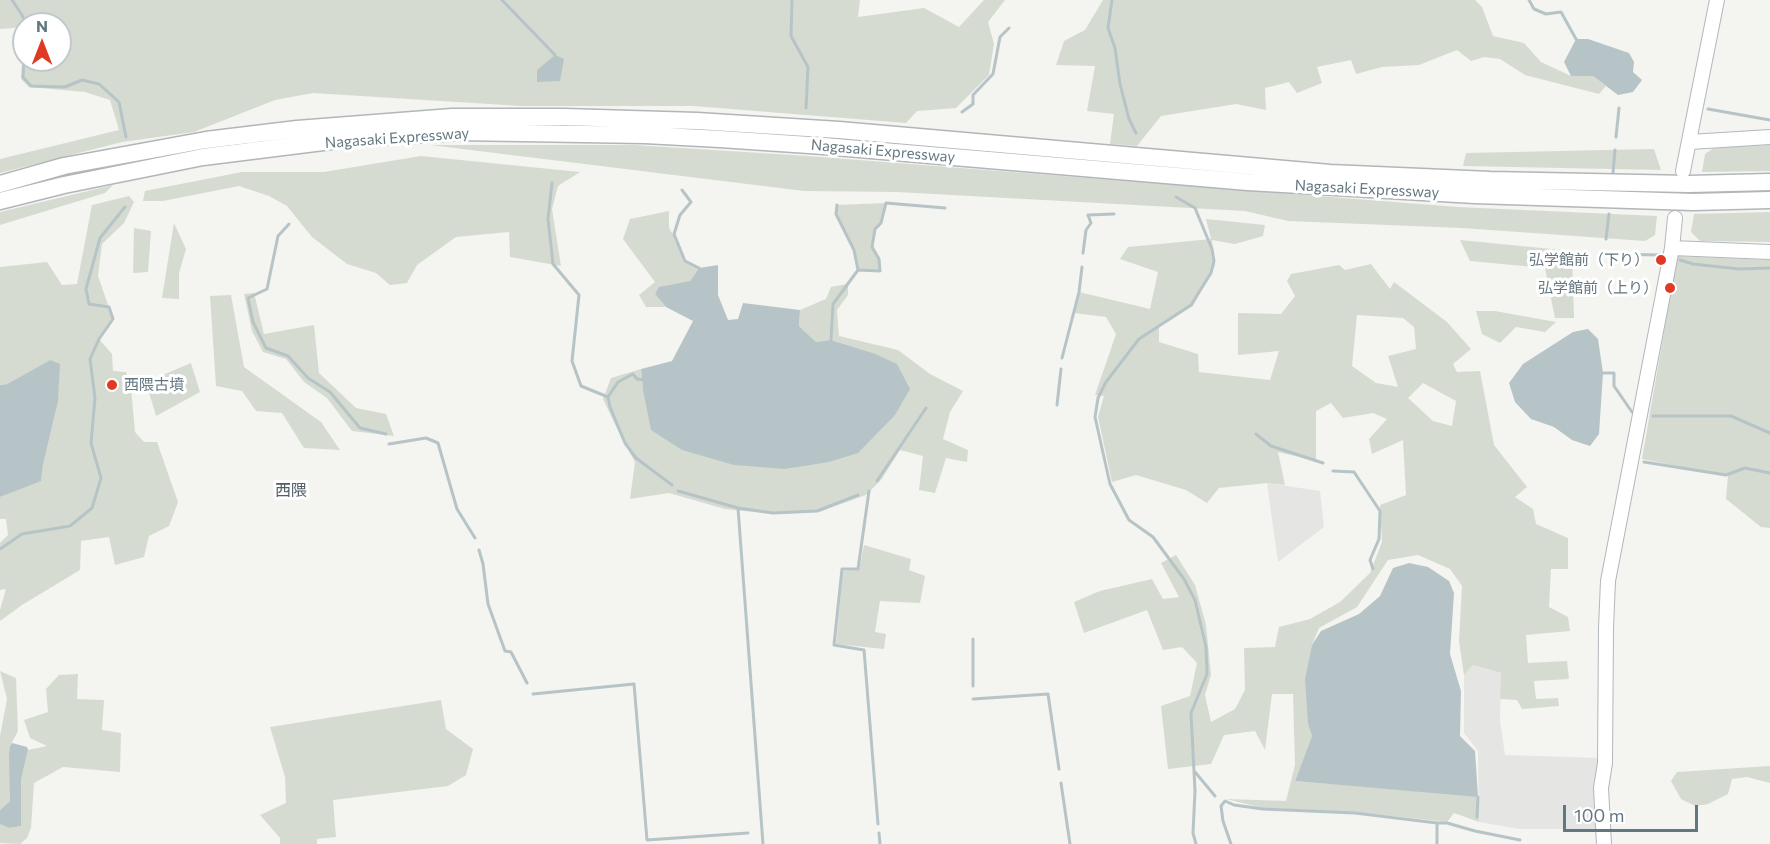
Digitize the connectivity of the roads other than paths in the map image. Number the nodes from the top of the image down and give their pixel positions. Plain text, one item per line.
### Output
1 (1717, 0) edge
2 (1770, 136) edge
3 (1690, 142) junction
4 (1683, 171) dead end
5 (1770, 182) edge
6 (0, 184) edge
7 (1770, 200) edge
8 (0, 201) edge
9 (1675, 218) dead end
10 (1672, 248) junction
11 (1770, 252) edge
12 (1604, 844) edge

1 - 3 street
2 - 3 street
3 - 4 street
5 - 6 highway, Nagasaki Expressway
7 - 8 highway, Nagasaki Expressway
9 - 10 street
10 - 11 street
10 - 12 street

